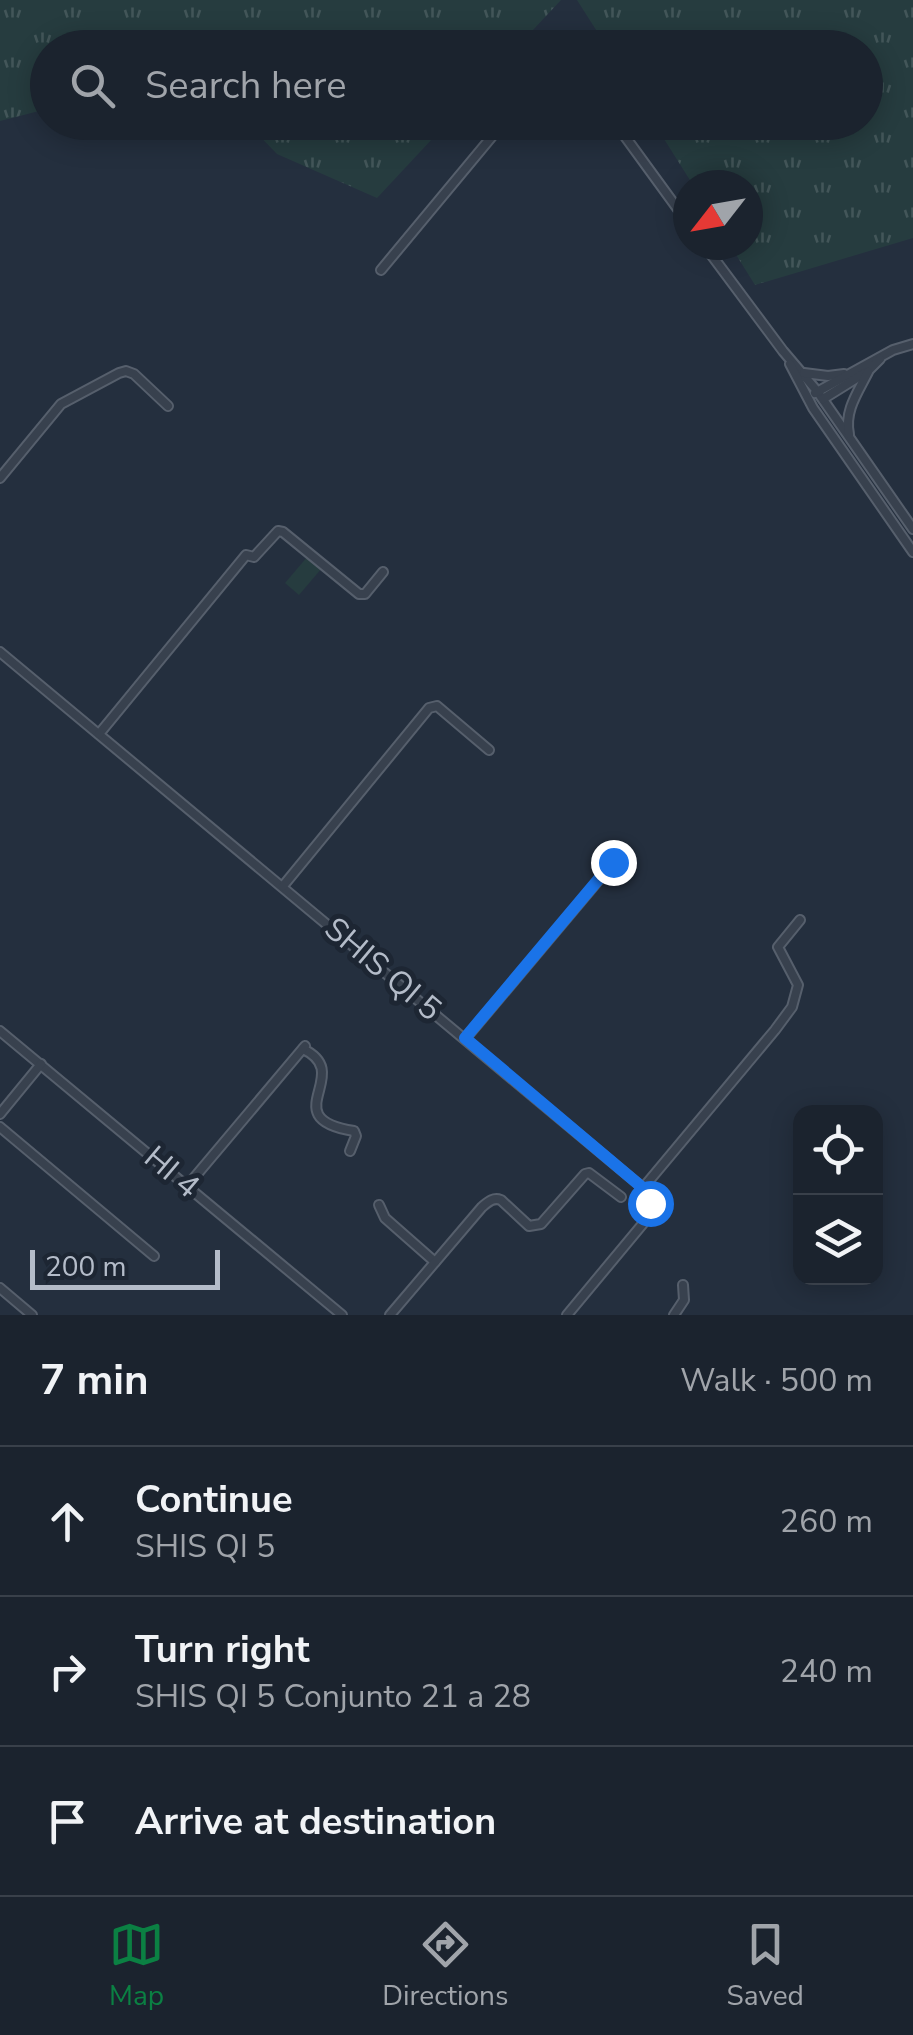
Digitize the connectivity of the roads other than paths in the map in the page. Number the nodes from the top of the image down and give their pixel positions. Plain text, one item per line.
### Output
1 (489, 140) edge
2 (628, 140) edge
3 (673, 202) edge
4 (715, 260) edge
5 (381, 270) dead end
6 (913, 344) edge
7 (783, 351) junction
8 (886, 354) junction
9 (868, 371) junction
10 (803, 373) junction
11 (849, 373) junction
12 (820, 395) junction
13 (808, 399) junction
14 (168, 406) dead end
15 (850, 438) junction
16 (0, 478) edge
17 (913, 530) edge
18 (913, 552) edge
19 (383, 572) dead end
20 (0, 652) edge
21 (99, 734) junction
22 (489, 750) dead end
23 (613, 862) dead end
24 (284, 886) junction
25 (800, 920) dead end
26 (0, 1031) edge
27 (465, 1038) junction
28 (41, 1064) junction
29 (0, 1114) edge
30 (0, 1126) edge
31 (350, 1151) dead end
32 (188, 1185) junction
33 (643, 1188) junction
34 (621, 1198) dead end
35 (379, 1205) dead end
36 (154, 1256) dead end
37 (435, 1262) junction
38 (682, 1285) dead end
39 (0, 1288) edge
40 (32, 1315) edge
41 (342, 1315) edge
42 (390, 1315) edge
43 (567, 1315) edge
44 (674, 1315) edge

1 - 5 street
2 - 3 street
4 - 7 street
6 - 8 street
7 - 10 street
7 - 13 street
8 - 9 street
8 - 11 street
9 - 12 street
9 - 15 street
10 - 11 street
10 - 12 street
11 - 12 street
12 - 13 street
12 - 15 street
13 - 18 street
14 - 16 street
15 - 17 street
19 - 21 street
20 - 21 street, SHIS QI 5
21 - 24 street, SHIS QI 5
22 - 24 street
23 - 27 street
24 - 27 street, SHIS QI 5
25 - 33 street
26 - 28 street, HI 4
27 - 33 street, SHIS QI 5
28 - 29 street
28 - 32 street, HI 4
30 - 36 street
31 - 32 street
32 - 41 street, HI 4
33 - 43 street
34 - 37 street
35 - 37 street
37 - 42 street
38 - 44 street
39 - 40 street

